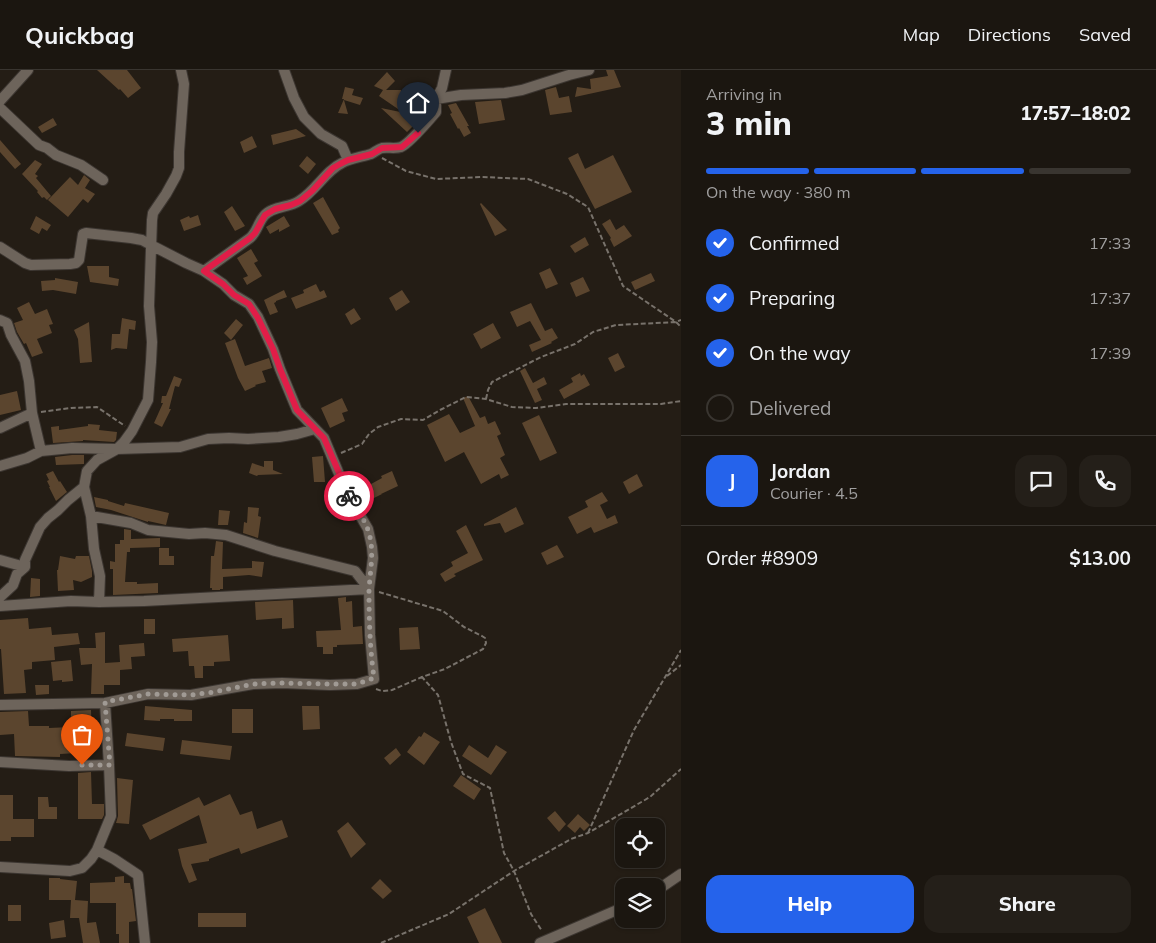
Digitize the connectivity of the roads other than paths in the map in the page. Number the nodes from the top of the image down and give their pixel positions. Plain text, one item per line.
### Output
1 (28, 70) edge
2 (181, 70) edge
3 (284, 70) edge
4 (446, 70) edge
5 (589, 70) edge
6 (436, 99) junction
7 (0, 101) edge
8 (0, 108) edge
9 (348, 160) junction
10 (103, 180) dead end
11 (152, 245) junction
12 (0, 247) edge
13 (204, 271) junction
14 (0, 320) edge
15 (32, 413) junction
16 (0, 428) edge
17 (315, 428) junction
18 (117, 449) junction
19 (41, 451) junction
20 (0, 466) edge
21 (84, 486) junction
22 (91, 516) junction
23 (0, 560) edge
24 (25, 567) junction
25 (369, 589) junction
26 (0, 597) edge
27 (99, 602) junction
28 (0, 606) edge
29 (105, 702) junction
30 (0, 706) edge
31 (0, 762) edge
32 (110, 765) junction
33 (97, 850) junction
34 (0, 867) edge
35 (681, 874) edge
36 (665, 885) edge
37 (615, 911) edge
38 (544, 941) edge
39 (145, 943) edge

1 - 7 street
2 - 11 street
3 - 9 street
4 - 6 street
5 - 6 street
6 - 9 street
8 - 10 street
9 - 13 street
11 - 12 street
11 - 13 street
11 - 18 street
13 - 17 street
14 - 15 street
15 - 16 street
15 - 19 street
17 - 18 street
17 - 25 street
18 - 19 street
18 - 21 street
19 - 20 street
21 - 22 street
21 - 24 street
22 - 25 street
22 - 27 street
23 - 24 street
24 - 26 street
25 - 27 street
25 - 29 street
27 - 28 street
29 - 30 street
29 - 32 street
31 - 32 street
32 - 33 street
33 - 34 street
33 - 39 street
35 - 36 street
37 - 38 street

